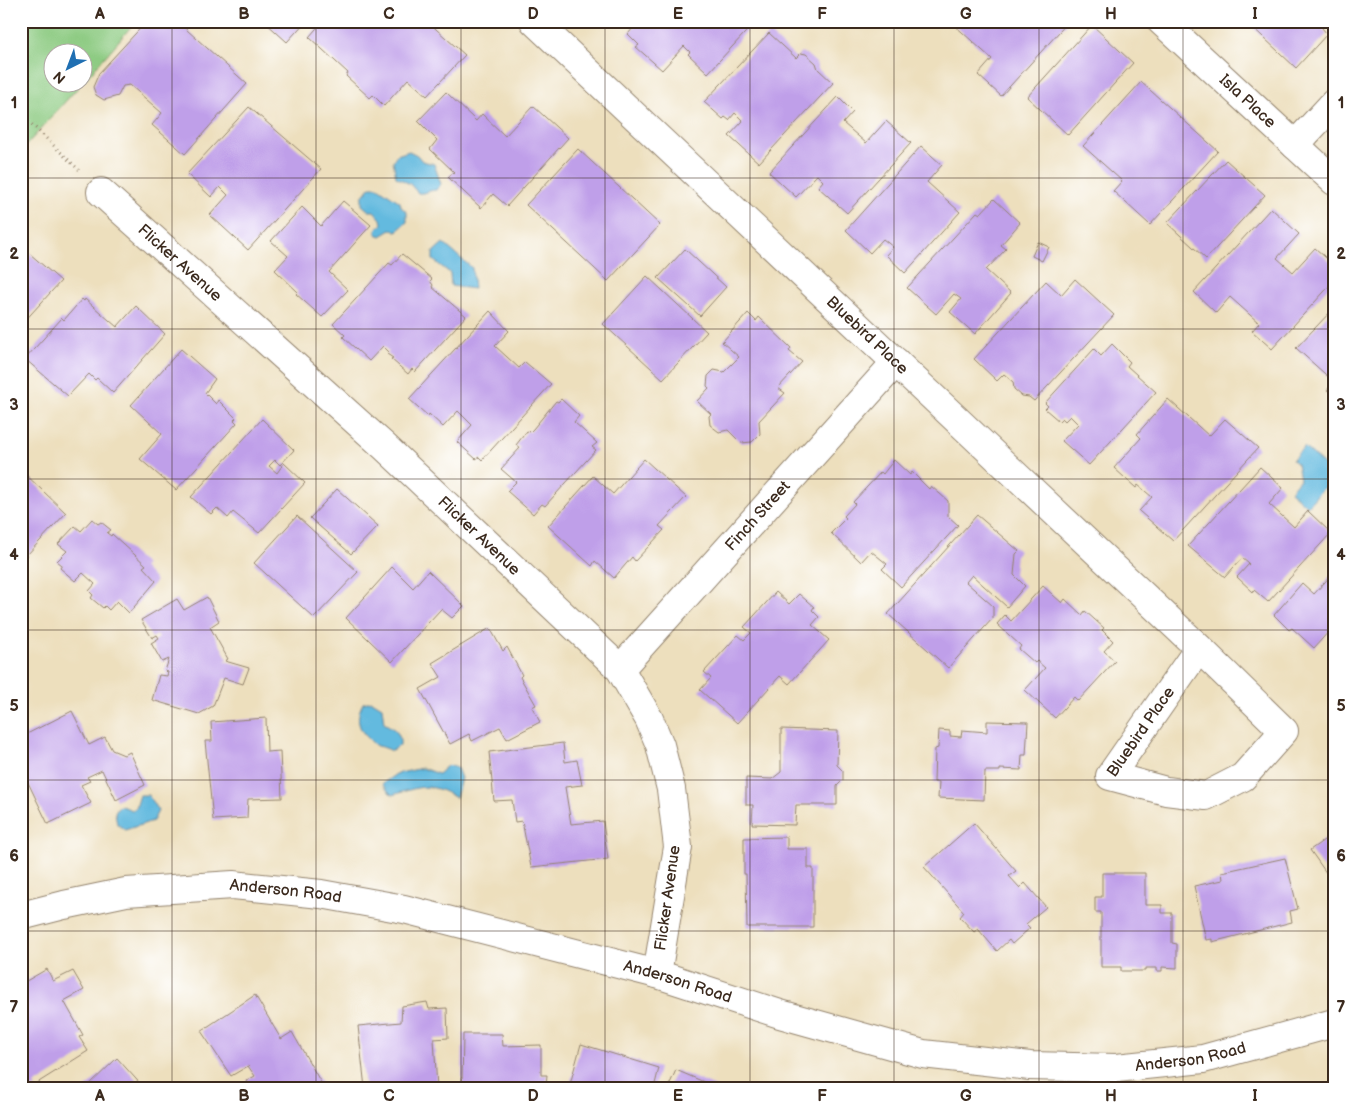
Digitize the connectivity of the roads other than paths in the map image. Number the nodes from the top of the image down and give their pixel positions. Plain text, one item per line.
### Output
1 (534, 21) edge
2 (1161, 21) edge
3 (1334, 103) edge
4 (1295, 145) junction
5 (1334, 181) edge
6 (101, 192) road end
7 (896, 362) junction
8 (1199, 648) junction
9 (620, 669) junction
10 (21, 916) edge
11 (656, 974) junction
12 (1334, 1023) edge

1 - 7 street, Bluebird Place
2 - 4 street, Isla Place
3 - 4 street
4 - 5 street, Isla Place
6 - 9 street, Flicker Avenue
7 - 8 street, Bluebird Place
7 - 9 street, Finch Street
8 - 8 street, Bluebird Place
9 - 11 street, Flicker Avenue
10 - 11 street, Anderson Road
11 - 12 street, Anderson Road

